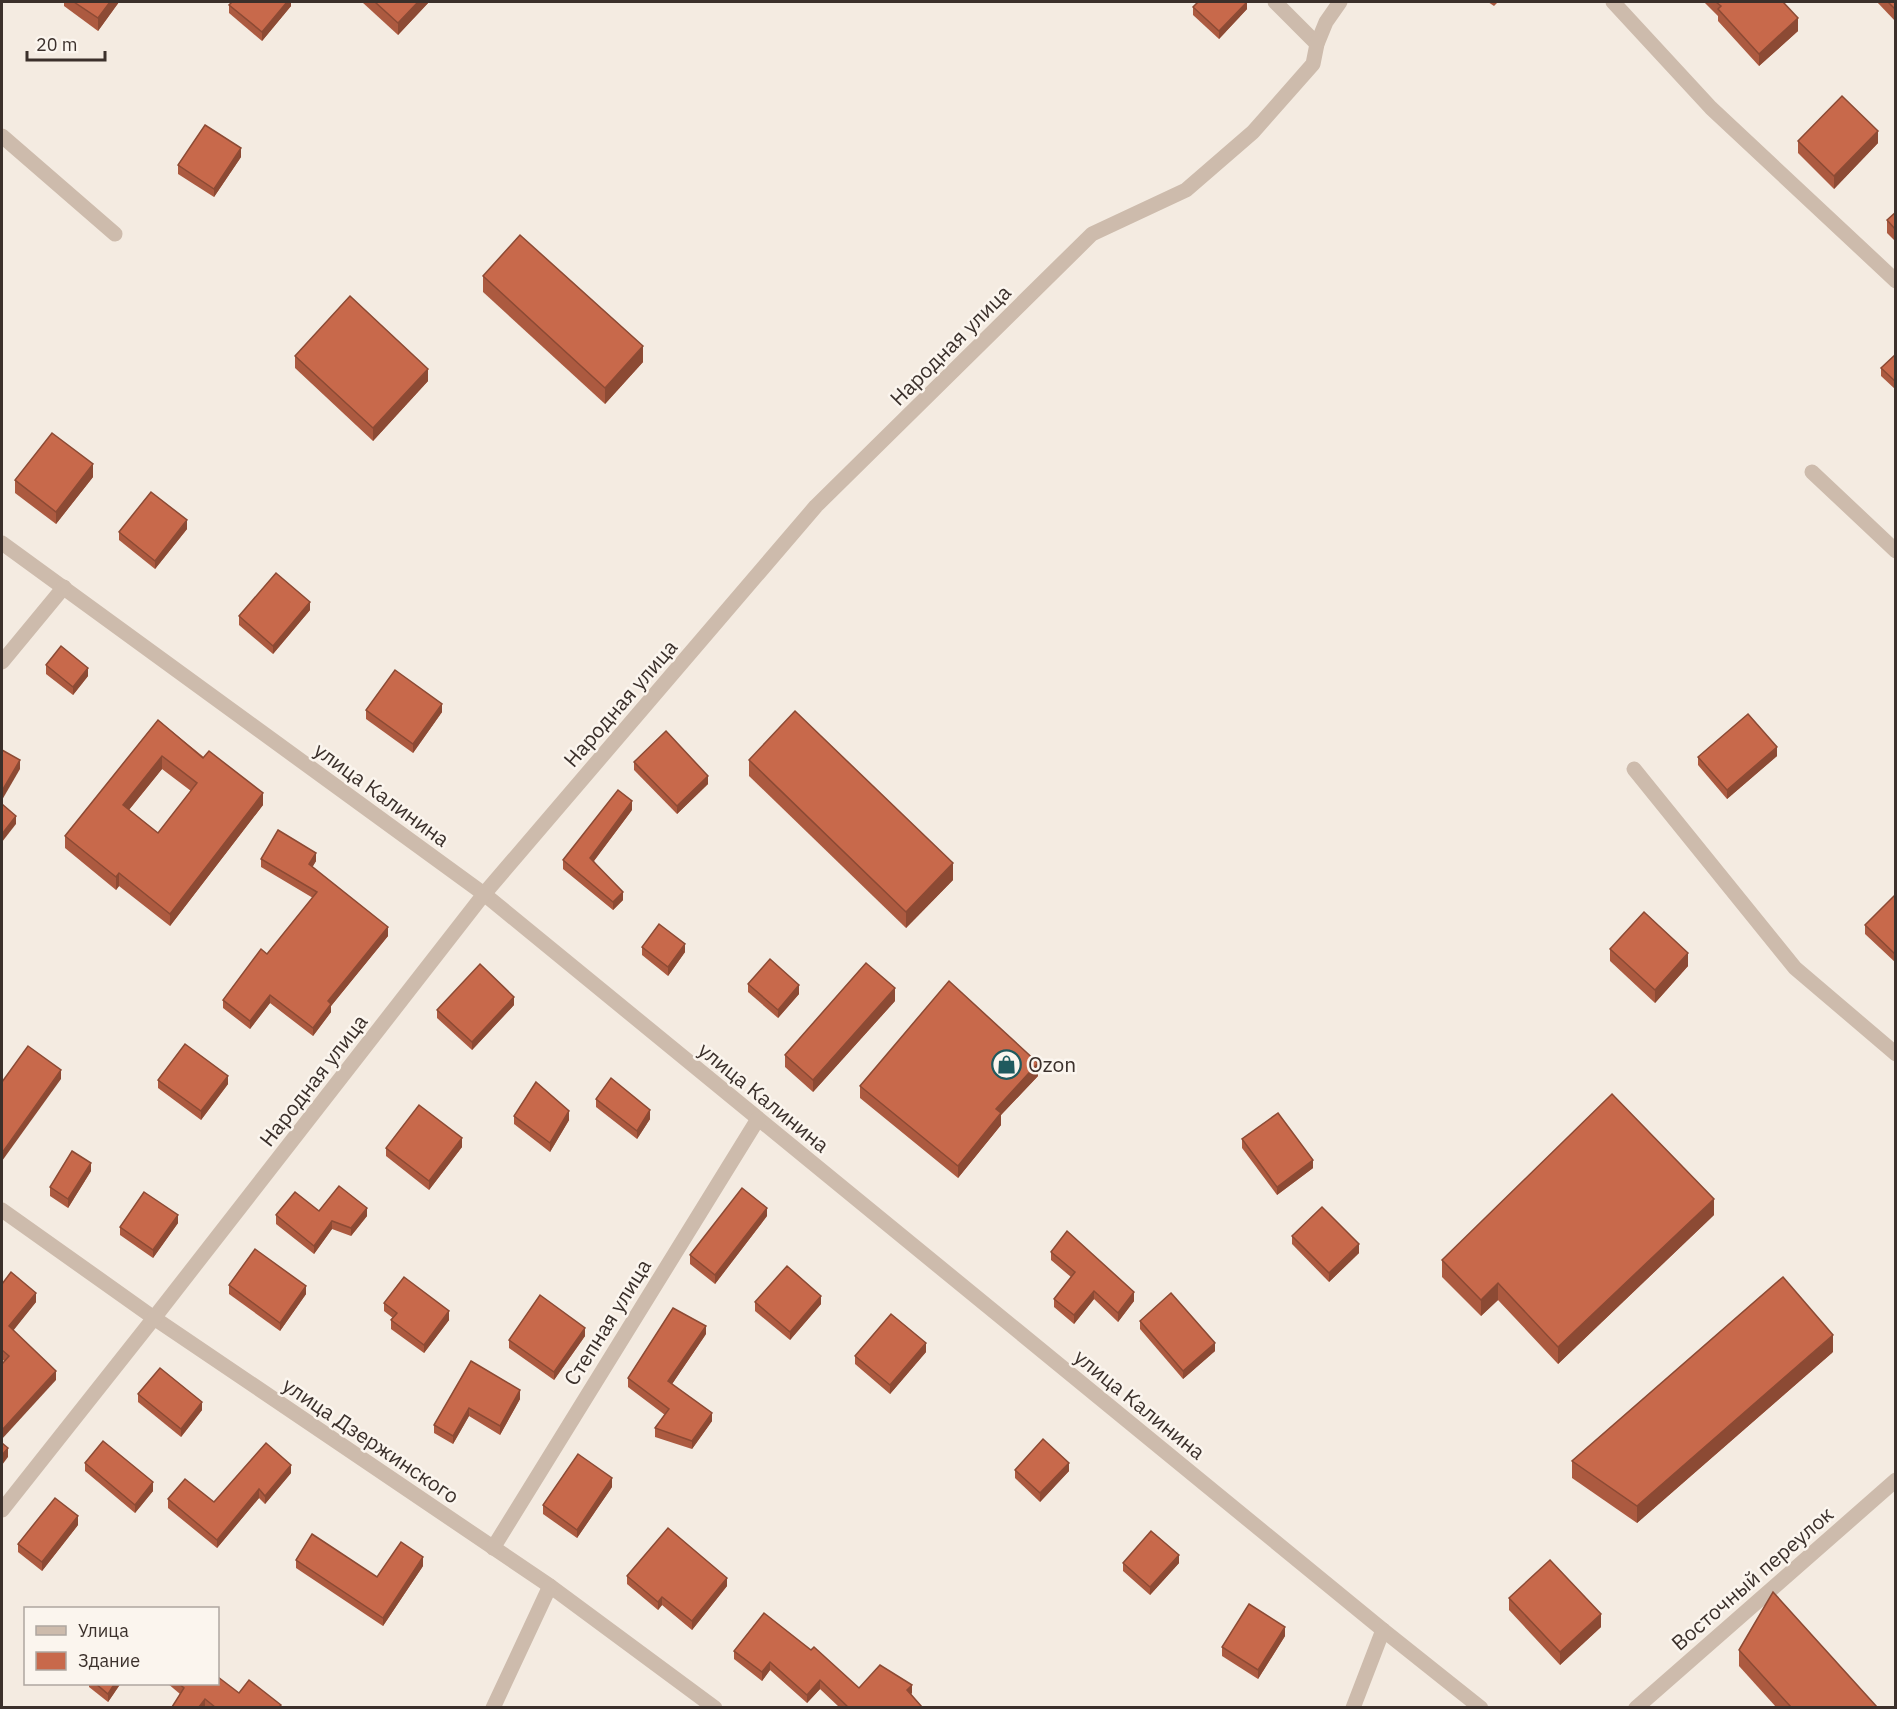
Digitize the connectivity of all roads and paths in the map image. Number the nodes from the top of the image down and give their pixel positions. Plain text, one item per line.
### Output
1 (1275, 2) edge
2 (1340, 2) edge
3 (1613, 2) edge
4 (1317, 44) junction
5 (2, 135) edge
6 (115, 234) dead end
7 (1896, 281) edge
8 (1812, 472) dead end
9 (2, 543) edge
10 (1896, 551) edge
11 (64, 587) junction
12 (2, 662) edge
13 (1634, 770) dead end
14 (484, 894) junction
15 (1896, 1054) edge
16 (758, 1119) junction
17 (2, 1210) edge
18 (154, 1318) junction
19 (1896, 1480) edge
20 (2, 1510) edge
21 (493, 1548) junction
22 (550, 1586) junction
23 (1383, 1630) junction
24 (493, 1707) edge
25 (715, 1707) edge
26 (1353, 1707) edge
27 (1481, 1707) edge
28 (1636, 1707) edge

1 - 4 street
2 - 4 street, Народная улица
3 - 7 street
4 - 14 street, Народная улица
5 - 6 street
8 - 10 street
9 - 11 street, улица Калинина
11 - 12 street
11 - 14 street, улица Калинина
13 - 15 street
14 - 16 street, улица Калинина
14 - 18 street, Народная улица
16 - 21 street, Степная улица
16 - 23 street, улица Калинина
17 - 18 street, улица Дзержинского
18 - 20 street, Народная улица
18 - 21 street, улица Дзержинского
19 - 28 street, Восточный переулок
21 - 22 street, улица Дзержинского
22 - 24 street
22 - 25 street, улица Дзержинского
23 - 26 street
23 - 27 street, улица Калинина

